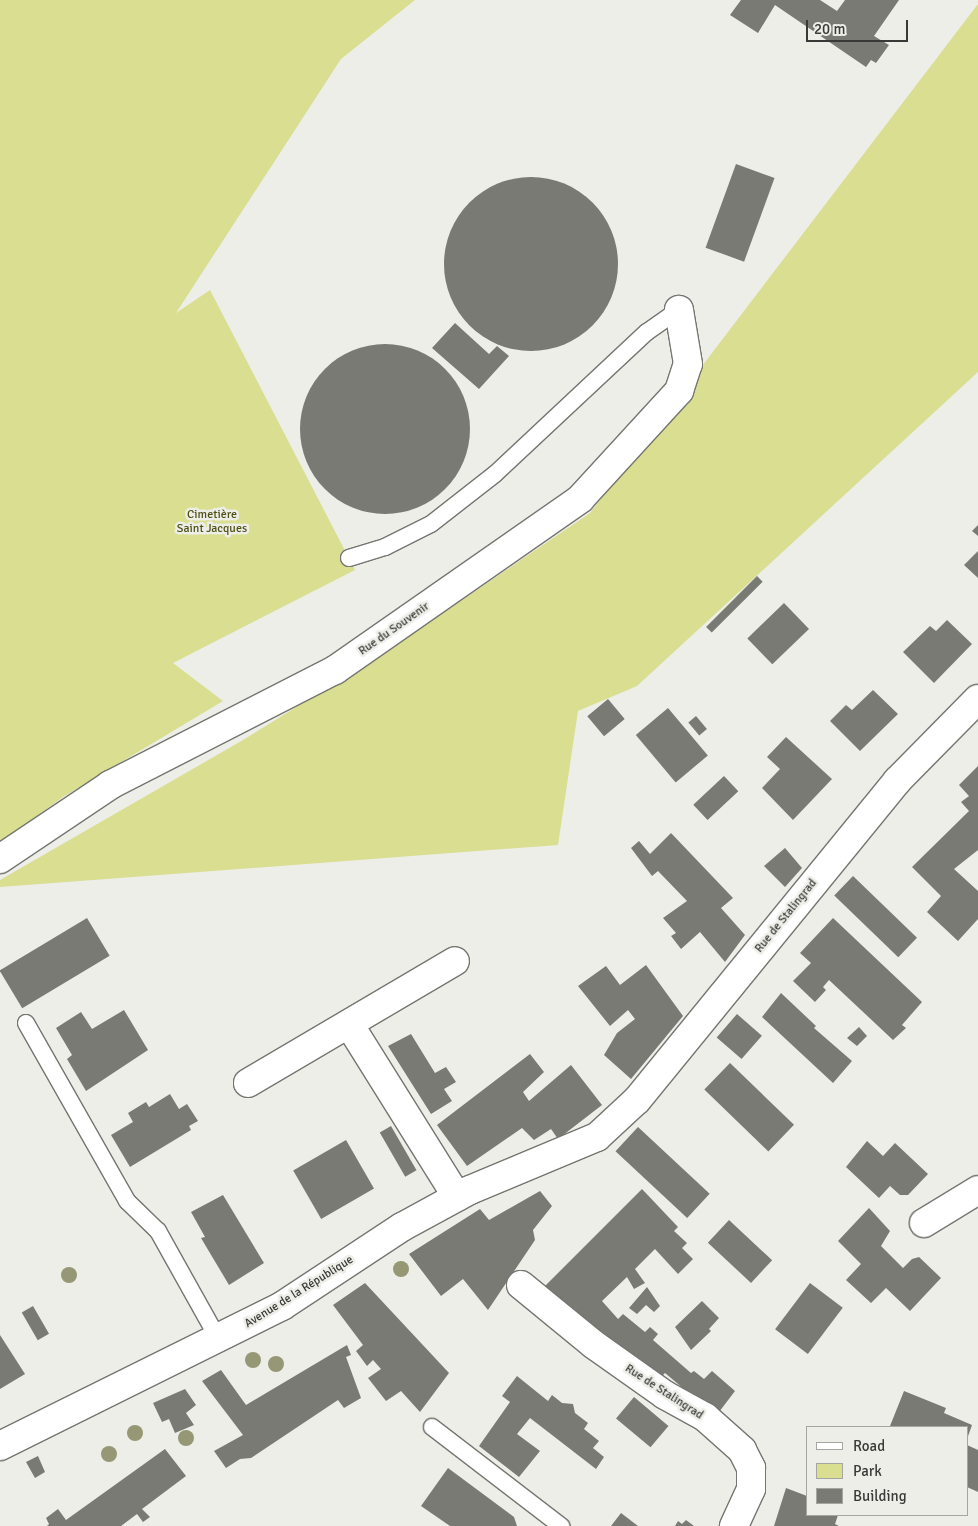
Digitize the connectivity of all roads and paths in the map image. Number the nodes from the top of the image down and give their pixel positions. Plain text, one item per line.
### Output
1 (679, 310) joint
2 (349, 558) dead end
3 (978, 699) edge
4 (0, 859) edge
5 (455, 961) dead end
6 (26, 1023) dead end
7 (349, 1024) junction
8 (248, 1083) dead end
9 (597, 1137) joint
10 (978, 1190) edge
11 (457, 1197) junction
12 (924, 1223) dead end
13 (521, 1285) dead end
14 (219, 1340) junction
15 (432, 1427) dead end
16 (0, 1446) edge
17 (560, 1526) edge
18 (734, 1526) edge

1 - 2 lane
1 - 4 street, Rue du Souvenir
3 - 9 street, Rue de Stalingrad
5 - 7 street
6 - 14 lane
7 - 8 street
7 - 11 street
9 - 11 street, Avenue de la République
10 - 12 street
11 - 14 street, Avenue de la République
13 - 18 street, Rue de Stalingrad
14 - 16 street, Avenue de la République
15 - 17 lane

